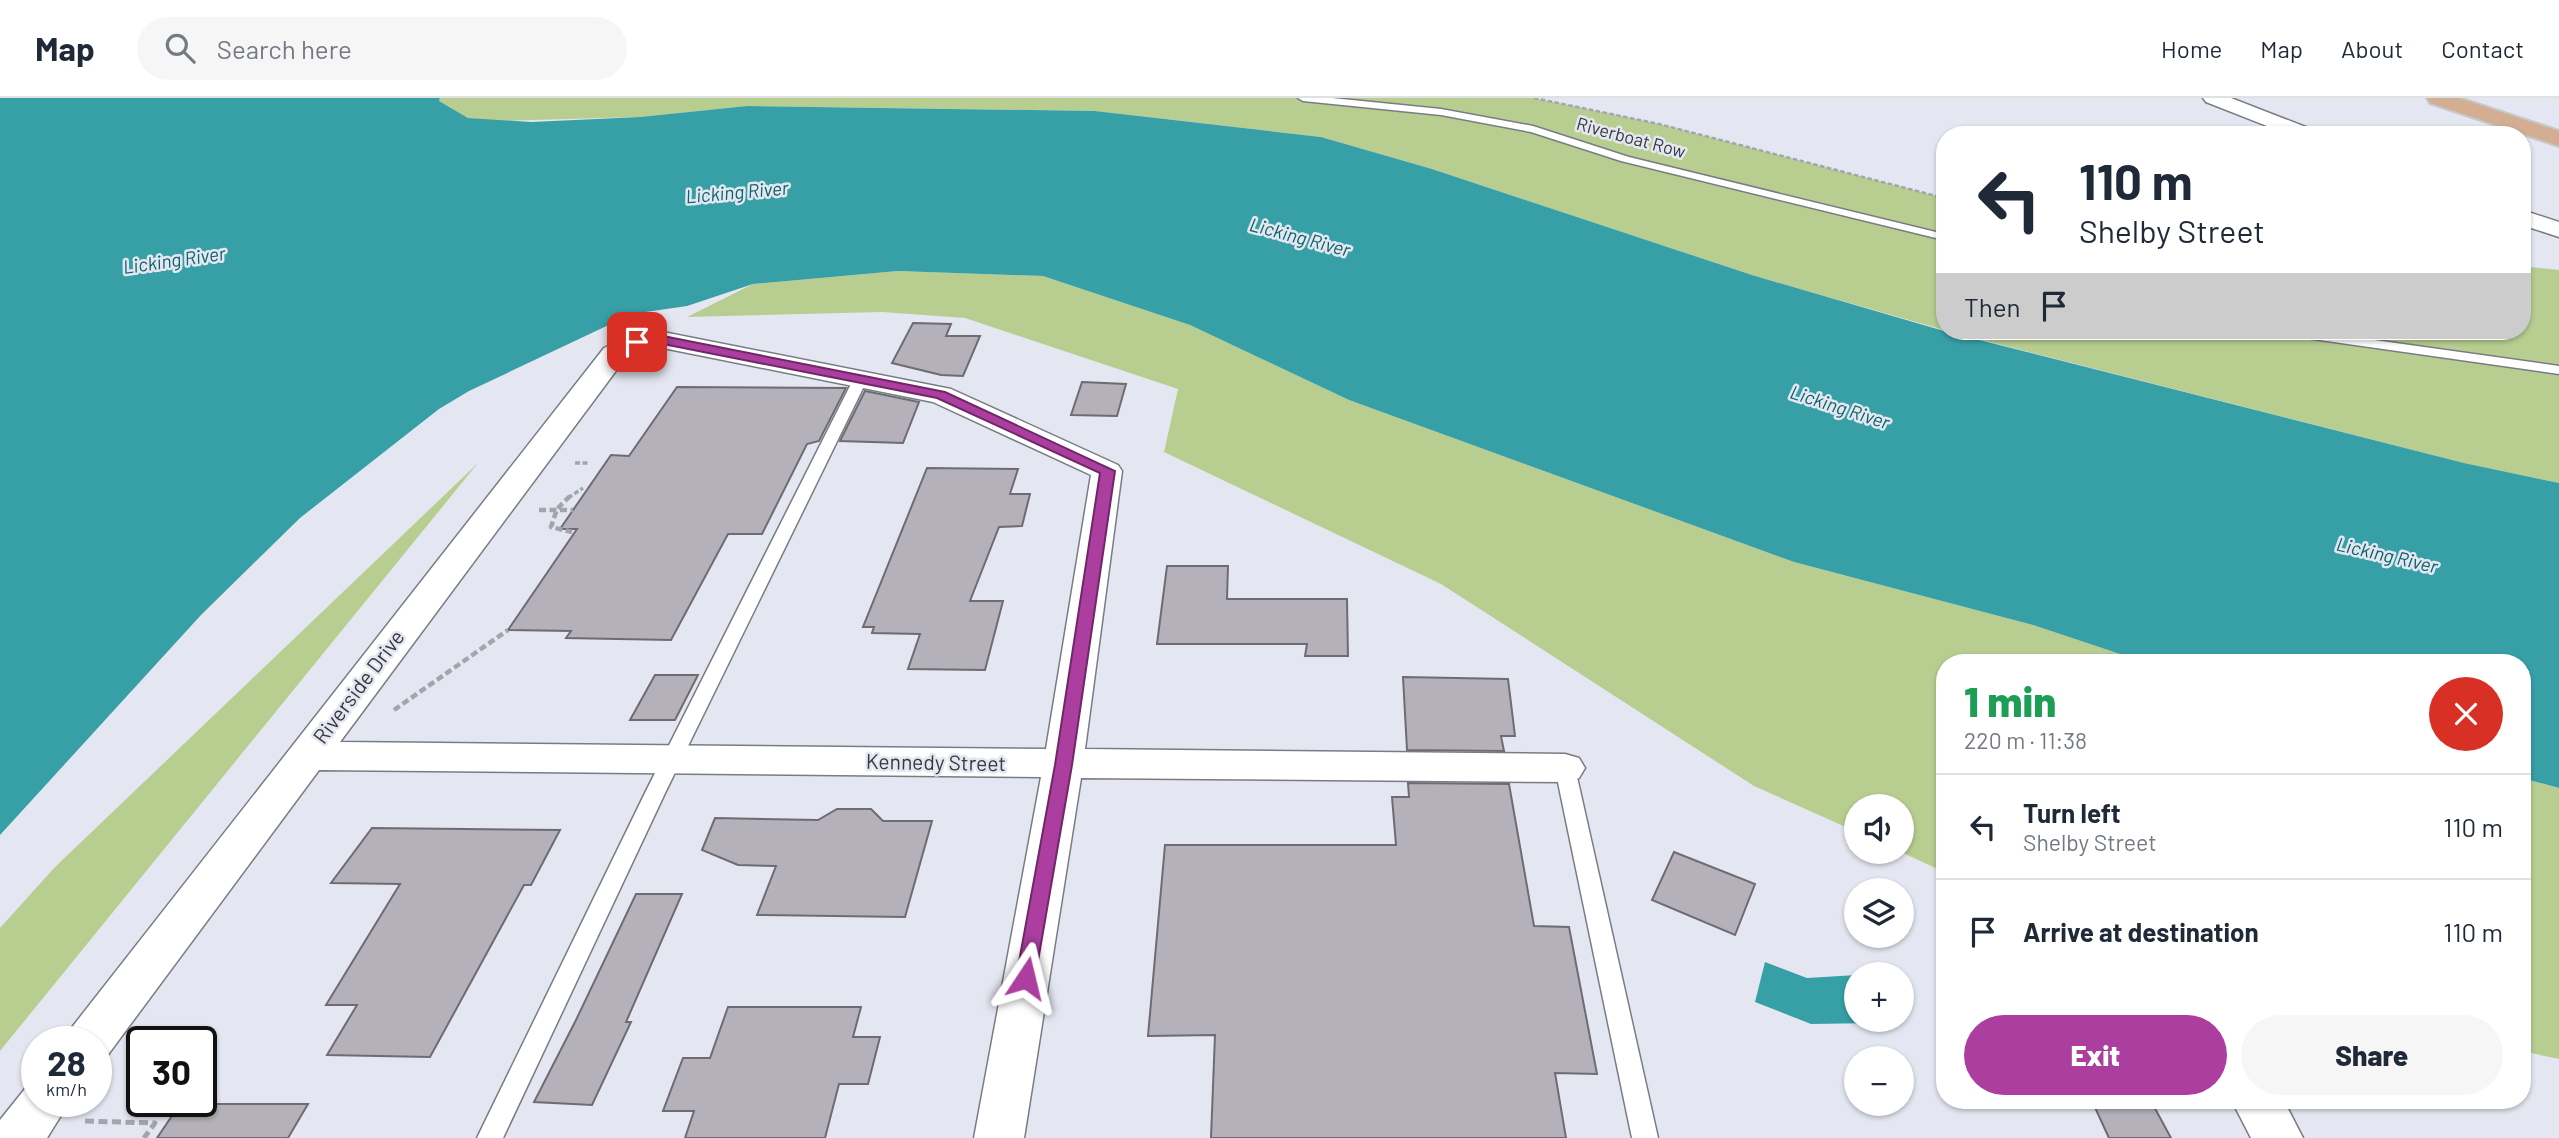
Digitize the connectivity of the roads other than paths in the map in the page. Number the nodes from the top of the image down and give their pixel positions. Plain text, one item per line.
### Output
1 (1303, 98) edge
2 (2213, 98) edge
3 (2438, 98) edge
4 (2481, 98) edge
5 (2559, 124) edge
6 (2286, 126) edge
7 (2521, 126) edge
8 (2531, 130) edge
9 (2559, 139) edge
10 (2531, 220) edge
11 (2559, 230) edge
12 (1936, 235) edge
13 (2347, 340) edge
14 (2559, 370) edge
15 (861, 379) junction
16 (307, 756) junction
17 (672, 761) junction
18 (1063, 765) junction
19 (1565, 768) joint
20 (101, 1026) edge
21 (2261, 1109) edge
22 (54, 1117) edge
23 (17, 1138) edge
24 (490, 1138) edge
25 (999, 1138) edge
26 (1645, 1138) edge
27 (2277, 1138) edge

1 - 12 lane, Riverboat Row
2 - 6 street
3 - 7 main road
4 - 5 main road
8 - 9 main road
10 - 11 street
13 - 14 lane
15 - 16 street, Riverside Drive
15 - 17 lane
15 - 18 street
16 - 17 street, Kennedy Street
16 - 20 street, Riverside Drive
17 - 18 street, Kennedy Street
17 - 24 lane
18 - 19 street, Kennedy Street
18 - 25 street
19 - 26 lane
21 - 27 street
22 - 23 street

